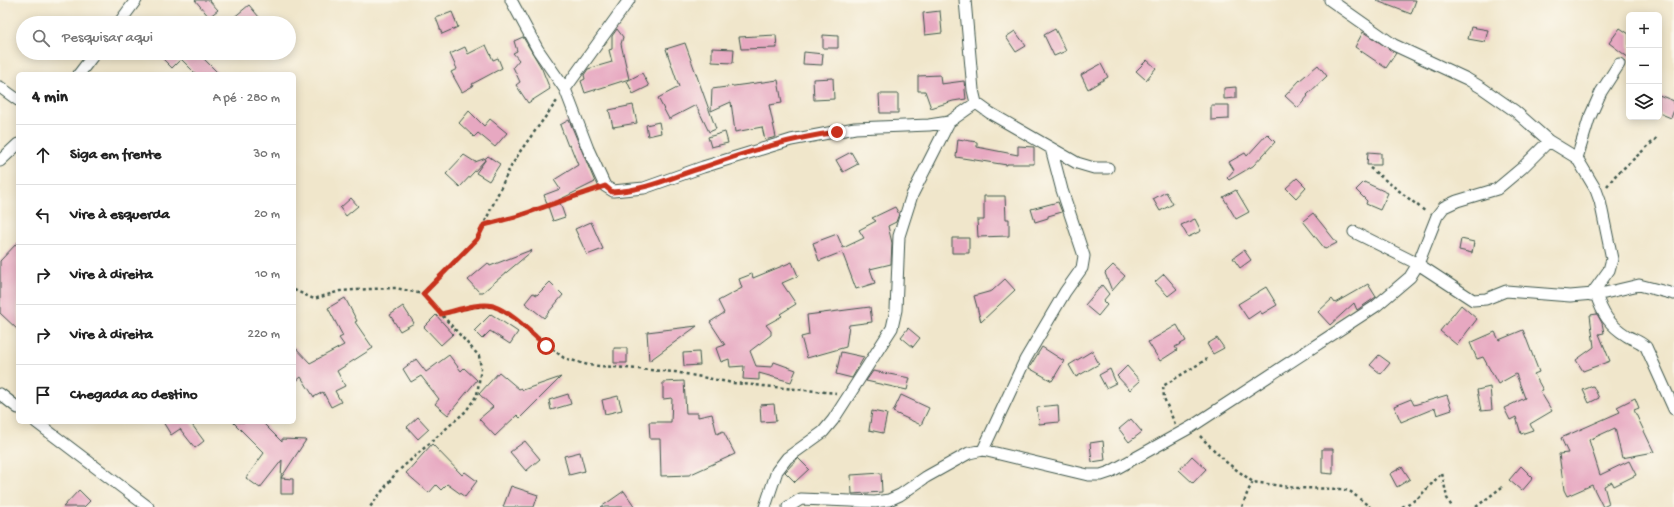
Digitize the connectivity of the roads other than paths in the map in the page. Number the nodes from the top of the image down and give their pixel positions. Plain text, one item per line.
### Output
1 (136, 0) edge
2 (511, 0) edge
3 (629, 0) edge
4 (965, 0) edge
5 (1330, 0) edge
6 (124, 16) edge
7 (90, 60) edge
8 (1619, 64) dead end
9 (81, 72) edge
10 (0, 87) edge
11 (565, 90) junction
12 (16, 99) edge
13 (976, 103) junction
14 (949, 122) junction
15 (1550, 141) junction
16 (16, 146) edge
17 (1051, 148) junction
18 (1577, 158) junction
19 (0, 161) edge
20 (1108, 168) dead end
21 (1354, 232) dead end
22 (1418, 264) junction
23 (1594, 294) junction
24 (1674, 294) edge
25 (0, 394) edge
26 (16, 406) edge
27 (1674, 409) edge
28 (39, 424) edge
29 (983, 450) junction
30 (148, 507) edge
31 (765, 507) edge
32 (788, 507) edge

1 - 6 street
2 - 11 street
3 - 11 street
4 - 13 street
5 - 15 street
7 - 9 street
8 - 18 street
10 - 12 street
11 - 14 street
13 - 14 street
13 - 17 street
14 - 31 street
15 - 18 street
15 - 22 street
16 - 19 street
17 - 20 street
17 - 29 street
18 - 23 street
21 - 22 street
22 - 23 street
22 - 29 street
23 - 24 street
23 - 27 street
25 - 26 street
28 - 30 street
29 - 32 street

